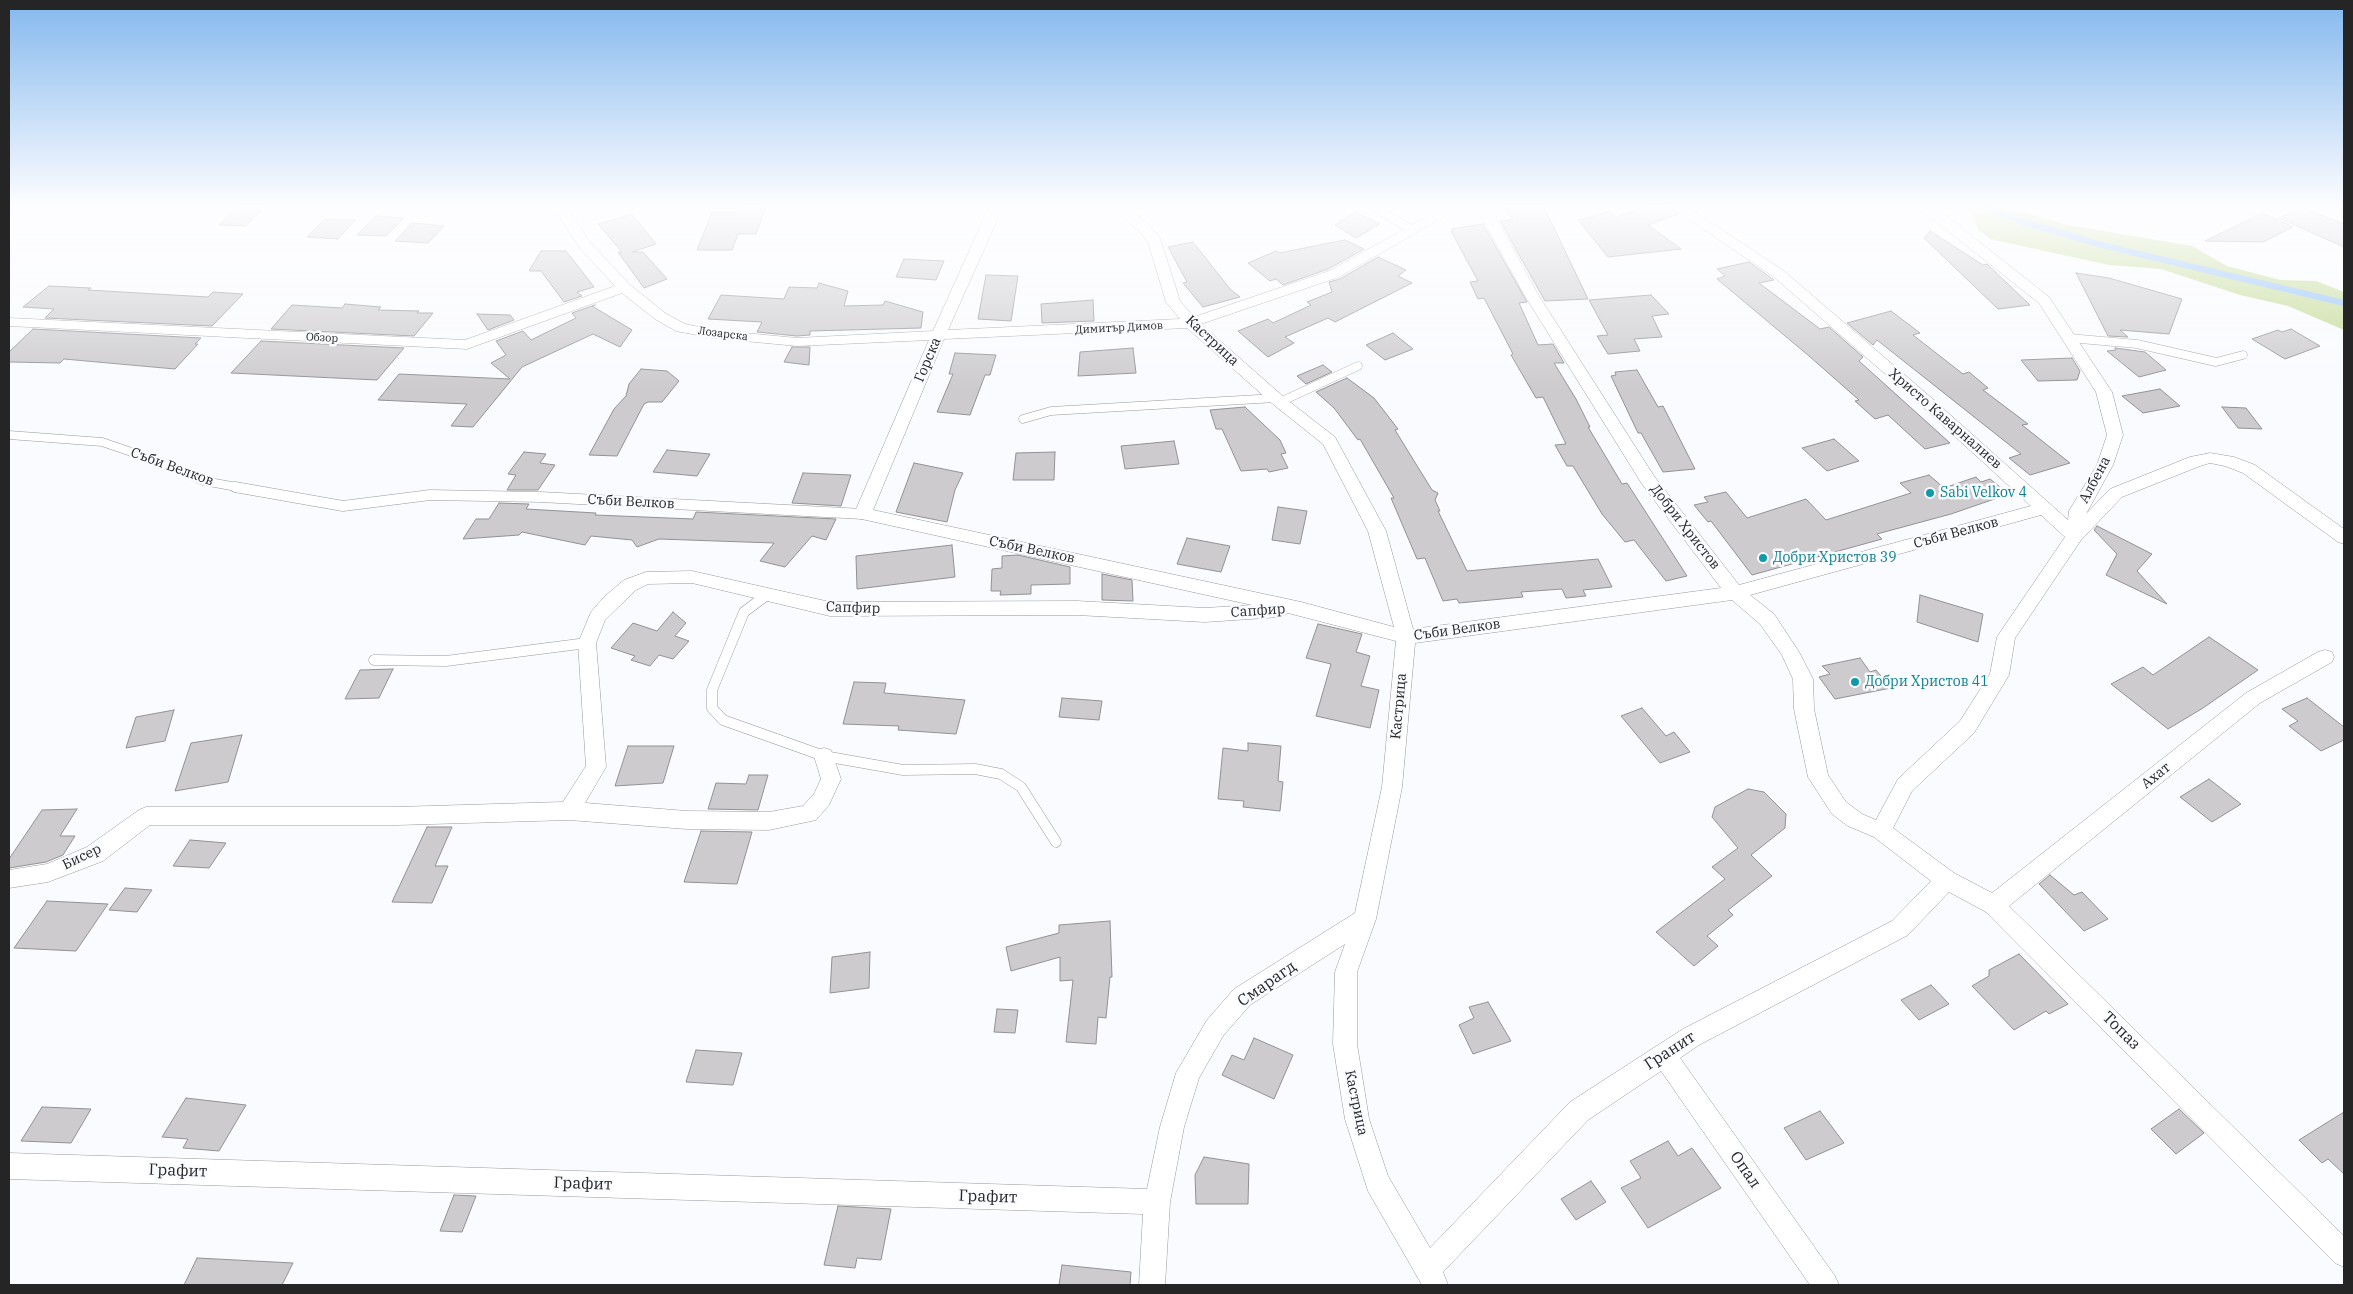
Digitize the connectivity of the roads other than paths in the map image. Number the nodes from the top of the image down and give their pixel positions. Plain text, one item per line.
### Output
1 (606, 267) edge
2 (969, 267) edge
3 (1163, 267) edge
4 (1346, 267) edge
5 (1516, 267) edge
6 (1769, 267) edge
7 (2003, 267) edge
8 (624, 287) junction
9 (9, 322) edge
10 (1191, 324) junction
11 (938, 336) junction
12 (2069, 338) junction
13 (2243, 354) dead end
14 (1358, 366) dead end
15 (1278, 400) junction
16 (1023, 419) dead end
17 (9, 434) edge
18 (2046, 508) junction
19 (864, 514) junction
20 (2075, 536) junction
21 (2344, 538) edge
22 (1735, 593) junction
23 (768, 594) junction
24 (1301, 609) junction
25 (1406, 636) junction
26 (587, 643) junction
27 (2325, 657) dead end
28 (374, 660) dead end
29 (824, 756) junction
30 (568, 811) junction
31 (146, 816) joint
32 (1881, 831) junction
33 (1056, 842) dead end
34 (9, 879) edge
35 (1946, 880) junction
36 (1994, 905) junction
37 (1365, 920) junction
38 (1664, 1055) junction
39 (9, 1166) edge
40 (1157, 1202) junction
41 (2344, 1254) edge
42 (1432, 1277) edge
43 (1152, 1285) edge
44 (1826, 1285) edge

1 - 8 street, Лозарска
2 - 11 street, Горска
3 - 10 street, Кастрица
4 - 10 street, Димитър Димов
5 - 22 street, Добри Христов
6 - 18 street, Христо Каварналиев
7 - 12 street, Албена
8 - 9 street, Обзор
8 - 11 street, Лозарска
10 - 11 street, Димитър Димов
10 - 15 street, Кастрица
11 - 19 street, Горска
12 - 13 lane
12 - 20 street, Албена
14 - 15 lane
15 - 16 lane
15 - 25 street, Кастрица
17 - 19 lane, Съби Велков
18 - 20 street, Христо Каварналиев
18 - 22 street, Съби Велков
19 - 24 street, Съби Велков
20 - 21 street
20 - 32 street, Албена
22 - 25 street, Съби Велков
22 - 32 street, Добри Христов
23 - 24 street, Сапфир
23 - 26 street, Сапфир
23 - 29 lane
24 - 25 street, Съби Велков
25 - 37 street, Кастрица
26 - 28 lane
26 - 30 street, Сапфир
27 - 36 street, Ахат
29 - 30 street
29 - 33 lane
30 - 31 street
31 - 34 street, Бисер
32 - 35 street, Топаз
35 - 36 street, Топаз
35 - 38 street, Гранит
36 - 41 street, Топаз
37 - 40 street, Смарагд
37 - 42 street, Кастрица
38 - 42 street, Гранит
38 - 44 street, Опал
39 - 40 street, Графит
40 - 43 street

